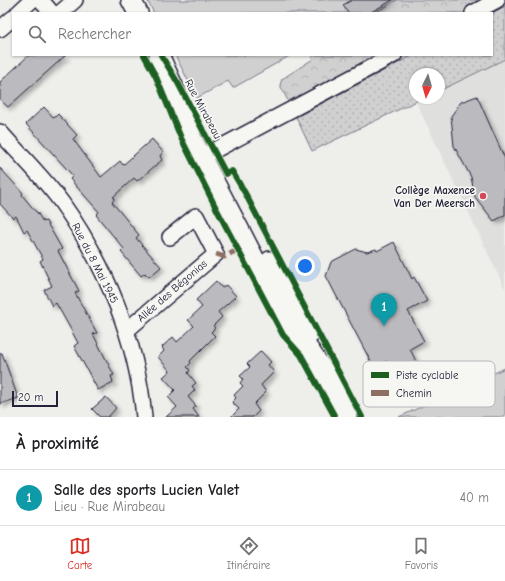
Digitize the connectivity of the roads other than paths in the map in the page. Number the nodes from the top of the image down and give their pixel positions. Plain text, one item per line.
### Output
1 (32, 0) edge
2 (41, 0) edge
3 (75, 0) edge
4 (131, 0) edge
5 (497, 0) edge
6 (19, 12) edge
7 (51, 12) edge
8 (61, 12) edge
9 (137, 12) edge
10 (475, 12) edge
11 (12, 19) edge
12 (0, 29) edge
13 (160, 56) edge
14 (392, 56) edge
15 (1, 135) edge
16 (208, 154) junction
17 (170, 237) dead end
18 (127, 330) junction
19 (144, 417) edge
20 (347, 417) edge

1 - 6 street
2 - 7 street
3 - 8 street
4 - 9 main road
5 - 10 street
11 - 12 street
13 - 16 main road, Rue Mirabeau
14 - 16 street
15 - 18 street, Rue du 8 Mai 1945
16 - 20 main road, Rue Mirabeau
17 - 18 street, Allée des Bégonias
18 - 19 street, Rue du 8 Mai 1945

